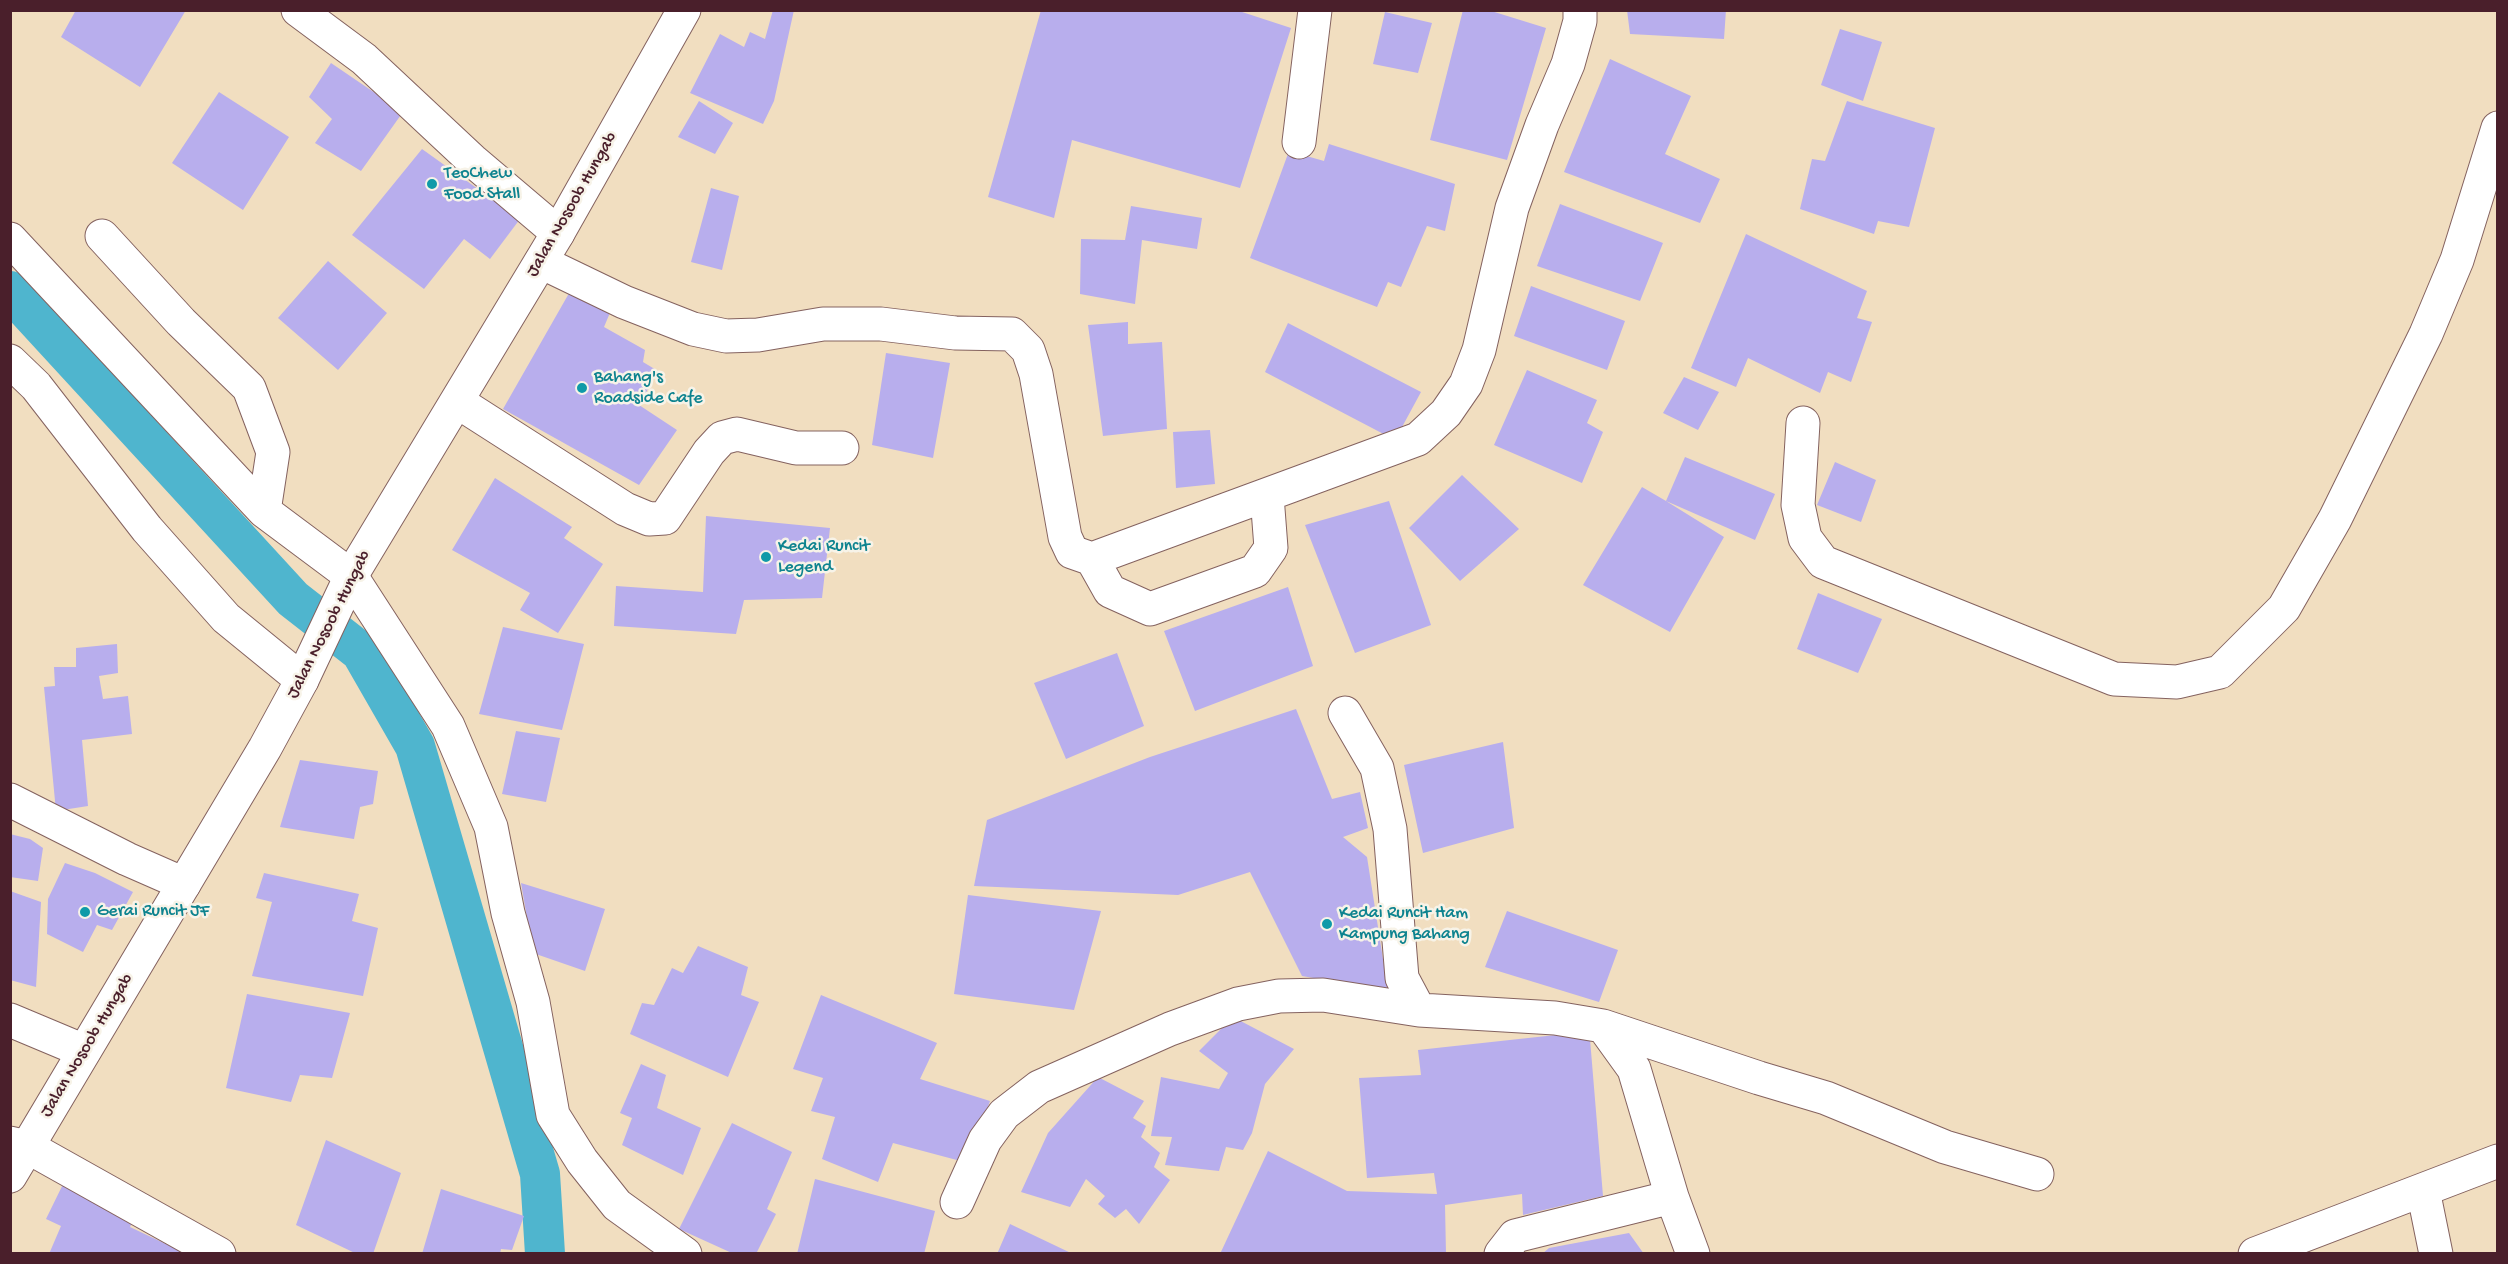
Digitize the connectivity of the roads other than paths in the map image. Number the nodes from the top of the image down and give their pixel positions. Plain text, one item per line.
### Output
1 (298, 10) edge
2 (684, 10) edge
3 (1315, 10) edge
4 (1580, 10) edge
5 (2498, 128) edge
6 (1299, 142) dead end
7 (558, 233) junction
8 (102, 236) dead end
9 (10, 239) edge
10 (541, 262) junction
11 (10, 361) edge
12 (458, 402) junction
13 (1803, 423) dead end
14 (842, 448) dead end
15 (1267, 496) junction
16 (264, 511) junction
17 (1092, 559) junction
18 (351, 576) junction
19 (305, 673) junction
20 (1344, 712) dead end
21 (10, 800) edge
22 (184, 884) junction
23 (1419, 1010) junction
24 (10, 1020) edge
25 (1603, 1026) junction
26 (84, 1051) junction
27 (19, 1145) edge
28 (2498, 1161) edge
29 (2037, 1174) dead end
30 (10, 1176) edge
31 (2423, 1190) junction
32 (1672, 1197) junction
33 (957, 1202) dead end
34 (219, 1254) edge
35 (685, 1254) edge
36 (1502, 1254) edge
37 (1693, 1254) edge
38 (2255, 1254) edge
39 (2436, 1254) edge

1 - 7 street
2 - 7 street, Jalan Nosoob Hungab
3 - 6 street
4 - 15 street
5 - 13 street
7 - 10 street, Jalan Nosoob Hungab
8 - 16 street
9 - 16 street
10 - 12 street, Jalan Nosoob Hungab
10 - 17 street
11 - 19 street
12 - 14 street
12 - 18 street, Jalan Nosoob Hungab
15 - 17 street
15 - 17 street
16 - 18 street
18 - 19 street, Jalan Nosoob Hungab
18 - 35 street
19 - 22 street, Jalan Nosoob Hungab
20 - 23 street
21 - 22 street
22 - 26 street, Jalan Nosoob Hungab
23 - 25 street
23 - 33 street
24 - 26 street
25 - 29 street
25 - 32 street
26 - 27 street, Jalan Nosoob Hungab
27 - 30 street, Jalan Nosoob Hungab
27 - 34 street
28 - 31 street
31 - 38 street
31 - 39 street
32 - 36 street
32 - 37 street

